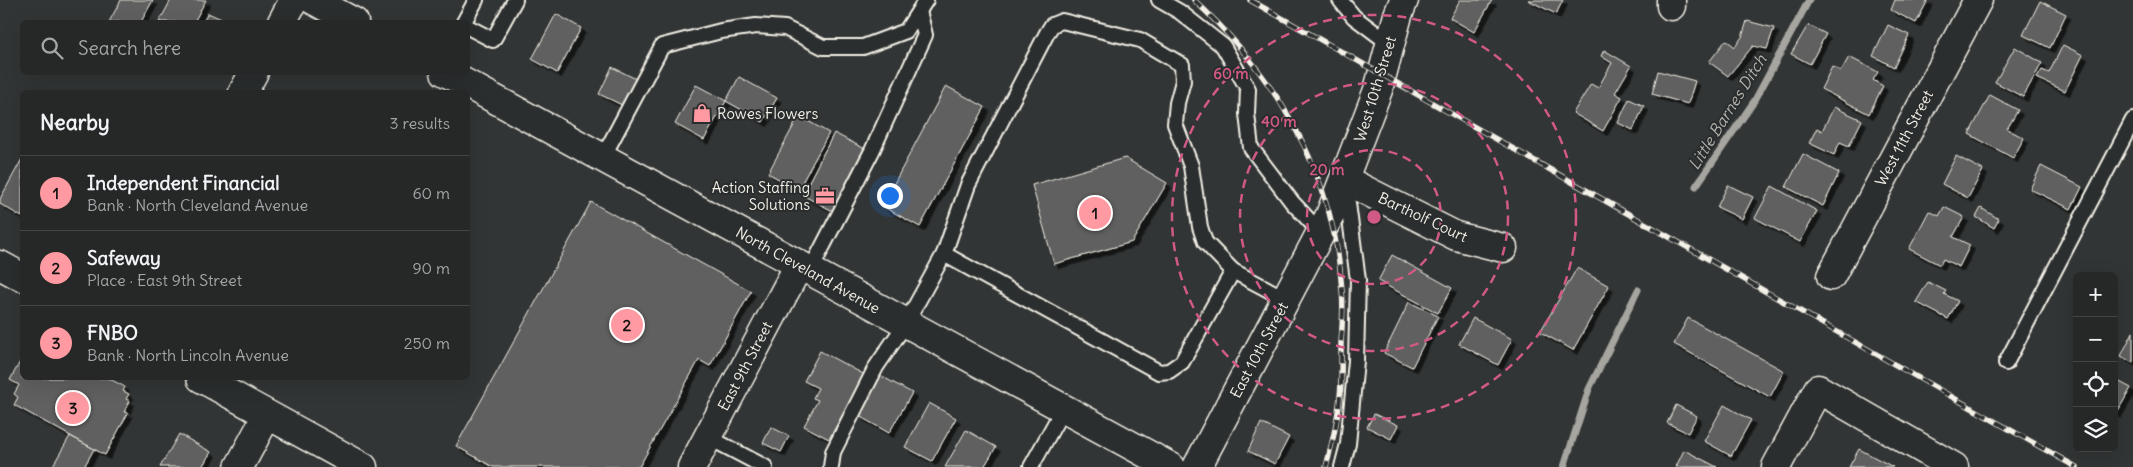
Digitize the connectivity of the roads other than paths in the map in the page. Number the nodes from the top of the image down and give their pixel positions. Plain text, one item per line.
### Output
1 (294, 0) edge
2 (313, 0) edge
3 (476, 0) edge
4 (515, 0) edge
5 (1159, 0) edge
6 (1340, 0) edge
7 (1404, 0) edge
8 (1978, 0) edge
9 (922, 5) edge
10 (283, 20) edge
11 (350, 20) edge
12 (465, 20) edge
13 (470, 28) edge
14 (1390, 44) junction
15 (252, 75) edge
16 (451, 75) edge
17 (244, 90) edge
18 (2133, 120) edge
19 (603, 156) junction
20 (1345, 180) junction
21 (1321, 233) junction
22 (1503, 248) dead end
23 (944, 254) junction
24 (0, 265) edge
25 (804, 268) junction
26 (1233, 271) junction
27 (20, 276) edge
28 (1831, 276) dead end
29 (1286, 299) junction
30 (906, 324) junction
31 (2006, 363) dead end
32 (204, 380) edge
33 (1063, 409) junction
34 (267, 415) junction
35 (708, 437) junction
36 (239, 467) edge
37 (363, 467) edge
38 (692, 467) edge
39 (765, 467) edge
40 (831, 467) edge
41 (1031, 467) edge
42 (1171, 467) edge
43 (1198, 467) edge
44 (1342, 467) edge
45 (1776, 467) edge
46 (1954, 467) edge

1 - 10 main road
2 - 11 main road
3 - 12 lane
4 - 13 lane
5 - 21 lane
6 - 14 lane
7 - 14 main road, West 10th Street
8 - 28 main road, West 11th Street
9 - 19 lane
9 - 25 lane
14 - 20 main road, West 10th Street
15 - 17 main road
16 - 19 main road, North Cleveland Avenue
18 - 31 lane
19 - 25 main road, North Cleveland Avenue
20 - 21 main road, West 10th Street
20 - 22 main road, Bartholf Court
20 - 44 lane
21 - 29 main road, East 10th Street
23 - 26 lane
23 - 26 lane
23 - 30 lane
24 - 27 main road
25 - 30 main road, North Cleveland Avenue
25 - 35 main road, East 9th Street
26 - 29 lane
29 - 43 main road, East 10th Street
30 - 33 main road, North Cleveland Avenue
30 - 40 lane
32 - 34 main road
33 - 41 lane
33 - 42 main road, North Cleveland Avenue
34 - 36 main road
34 - 37 main road
35 - 38 main road, East 9th Street
35 - 39 lane
45 - 46 main road

